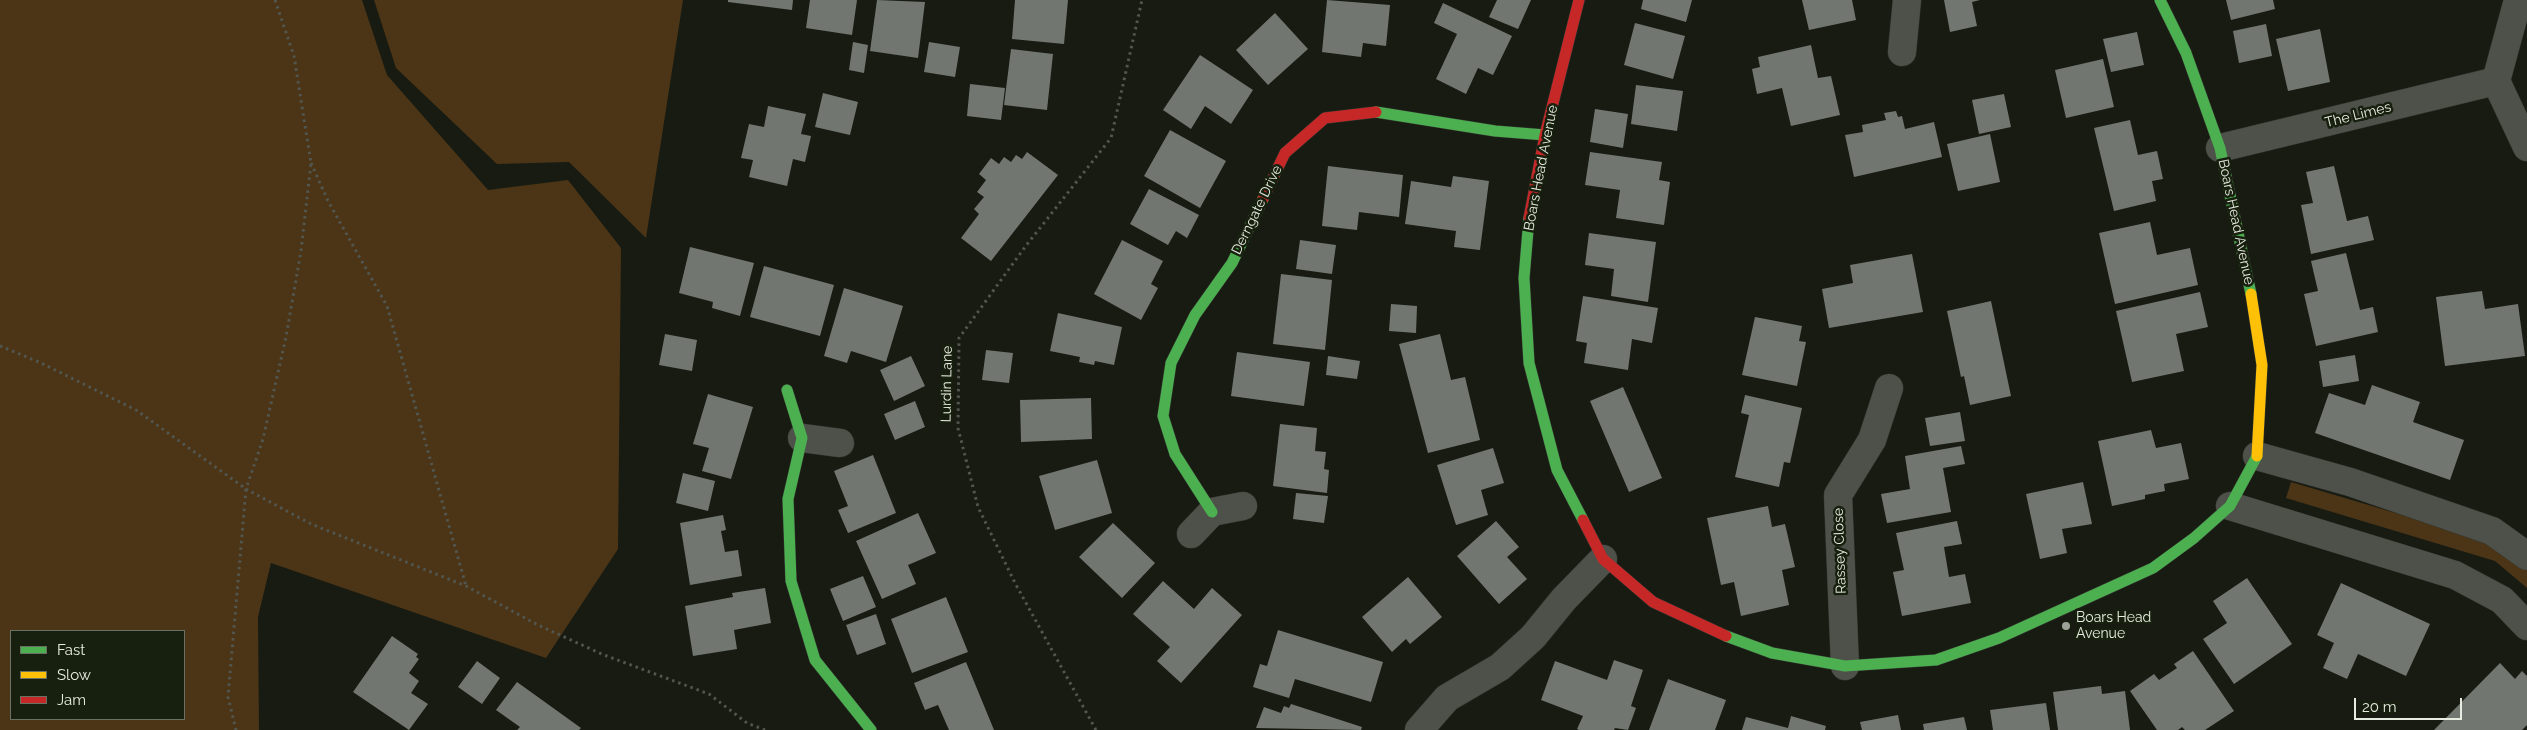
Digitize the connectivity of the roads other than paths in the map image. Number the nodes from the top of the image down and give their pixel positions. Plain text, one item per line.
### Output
1 (1579, 0) edge
2 (1906, 0) edge
3 (2160, 0) edge
4 (2518, 0) edge
5 (1902, 52) dead end
6 (2496, 81) junction
7 (1545, 136) junction
8 (2527, 147) edge
9 (2220, 148) junction
10 (1889, 388) dead end
11 (787, 390) dead end
12 (802, 438) junction
13 (840, 443) dead end
14 (2257, 456) junction
15 (1243, 506) dead end
16 (2230, 506) junction
17 (1212, 512) junction
18 (1190, 534) dead end
19 (2527, 556) edge
20 (1603, 559) junction
21 (2527, 626) edge
22 (1845, 666) junction
23 (871, 730) edge
24 (1419, 730) edge

1 - 7 street, Boars Head Avenue
2 - 5 street
3 - 9 street, Boars Head Avenue
4 - 6 street
6 - 8 street
6 - 9 street, The Limes
7 - 17 street, Derngate Drive
7 - 20 street, Boars Head Avenue
9 - 14 street, Boars Head Avenue
10 - 22 street, Rassey Close
11 - 12 street
12 - 13 street
12 - 23 street
14 - 16 street, Boars Head Avenue
14 - 19 street
15 - 17 street
16 - 21 street
16 - 22 street, Boars Head Avenue
17 - 18 street
20 - 22 street, Boars Head Avenue
20 - 24 street

